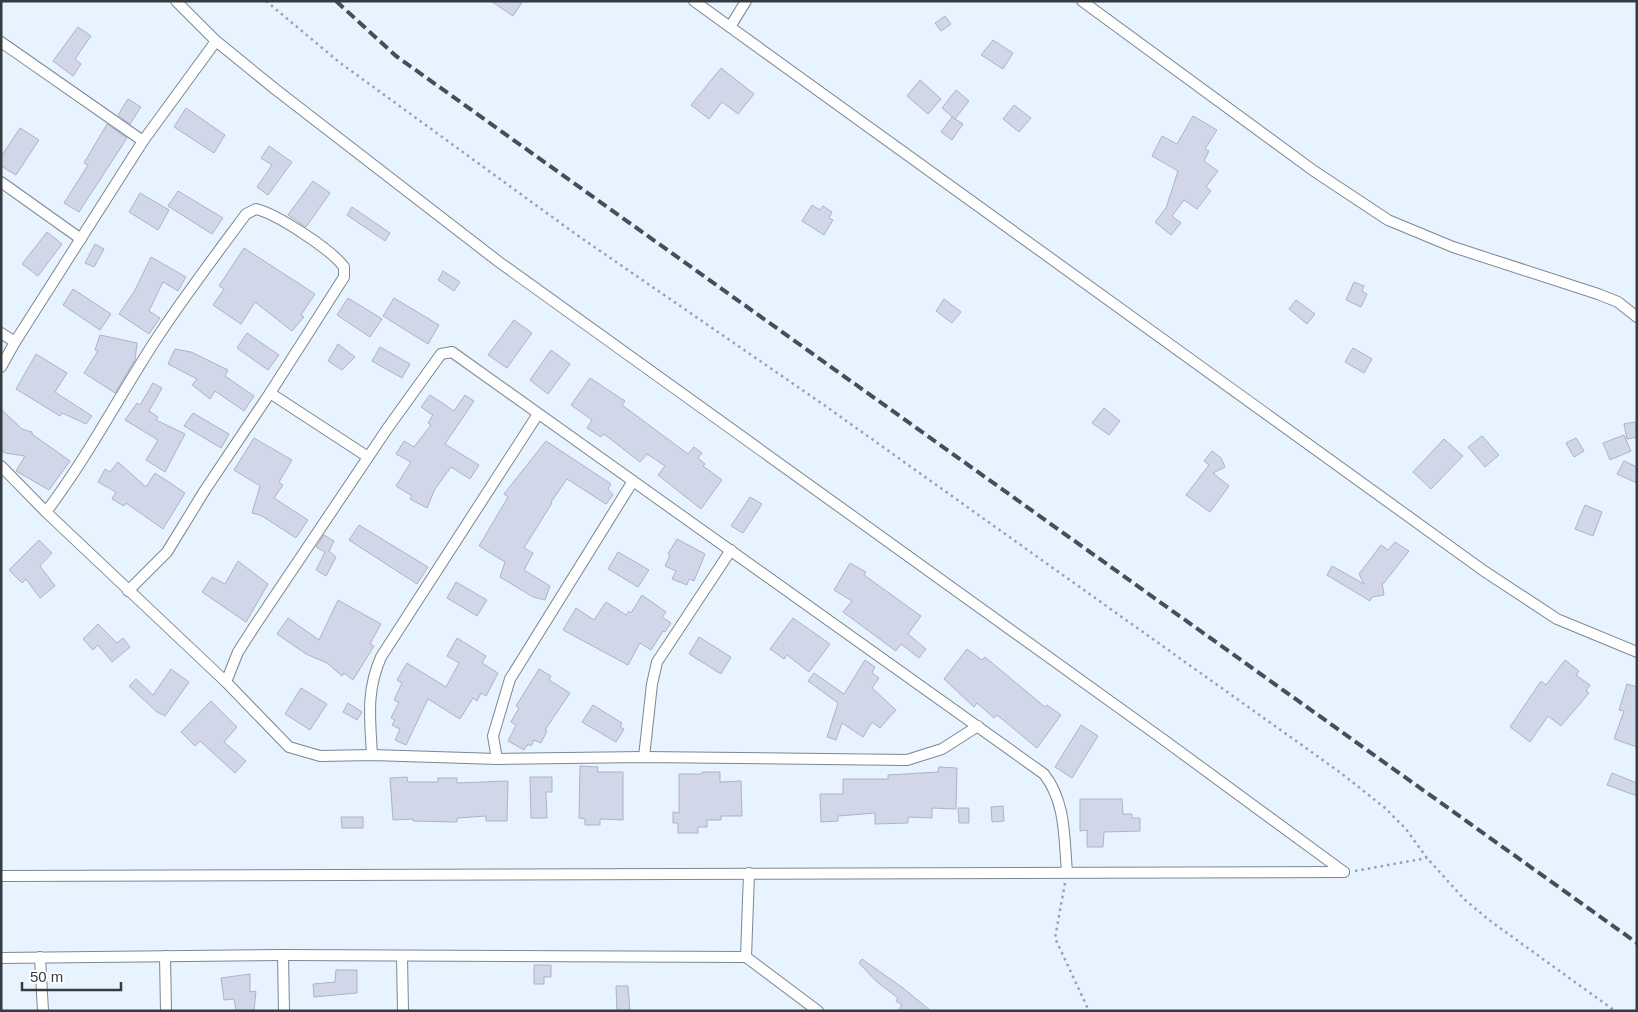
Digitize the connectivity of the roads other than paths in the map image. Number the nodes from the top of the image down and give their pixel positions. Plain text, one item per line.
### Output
1 (176, 1) edge
2 (694, 1) edge
3 (746, 1) edge
4 (1082, 1) edge
5 (730, 27) junction
6 (216, 41) junction
7 (1, 42) edge
8 (143, 141) junction
9 (1, 182) edge
10 (81, 239) junction
11 (1637, 316) edge
12 (1, 333) edge
13 (15, 342) junction
14 (1, 367) edge
15 (270, 393) junction
16 (538, 414) junction
17 (368, 457) junction
18 (1, 466) edge
19 (633, 481) junction
20 (46, 512) junction
21 (731, 550) junction
22 (128, 591) junction
23 (1637, 652) edge
24 (226, 682) junction
25 (978, 726) junction
26 (372, 755) junction
27 (644, 757) junction
28 (497, 759) junction
29 (1067, 872) junction
30 (749, 873) junction
31 (1, 876) edge
32 (283, 955) junction
33 (165, 956) junction
34 (402, 956) junction
35 (746, 956) junction
36 (40, 957) junction
37 (1, 958) edge
38 (43, 1011) edge
39 (166, 1011) edge
40 (284, 1011) edge
41 (403, 1011) edge
42 (818, 1011) edge

1 - 6 street
2 - 5 street
3 - 5 street
4 - 11 street
5 - 23 street
6 - 8 street
6 - 29 street
7 - 8 street
8 - 10 street
9 - 10 street
10 - 13 street
12 - 13 street
13 - 14 street
15 - 17 street
15 - 20 street
15 - 22 street
16 - 17 street
16 - 19 street
16 - 26 street
17 - 24 street
18 - 20 street
19 - 21 street
19 - 28 street
20 - 22 street
21 - 25 street
21 - 27 street
22 - 24 street
24 - 26 street
25 - 27 street
25 - 29 street
26 - 28 street
27 - 28 street
29 - 30 street
30 - 31 street
30 - 35 street
32 - 33 street
32 - 34 street
32 - 40 street
33 - 36 street
33 - 39 street
34 - 35 street
34 - 41 street
35 - 42 street
36 - 37 street
36 - 38 street

